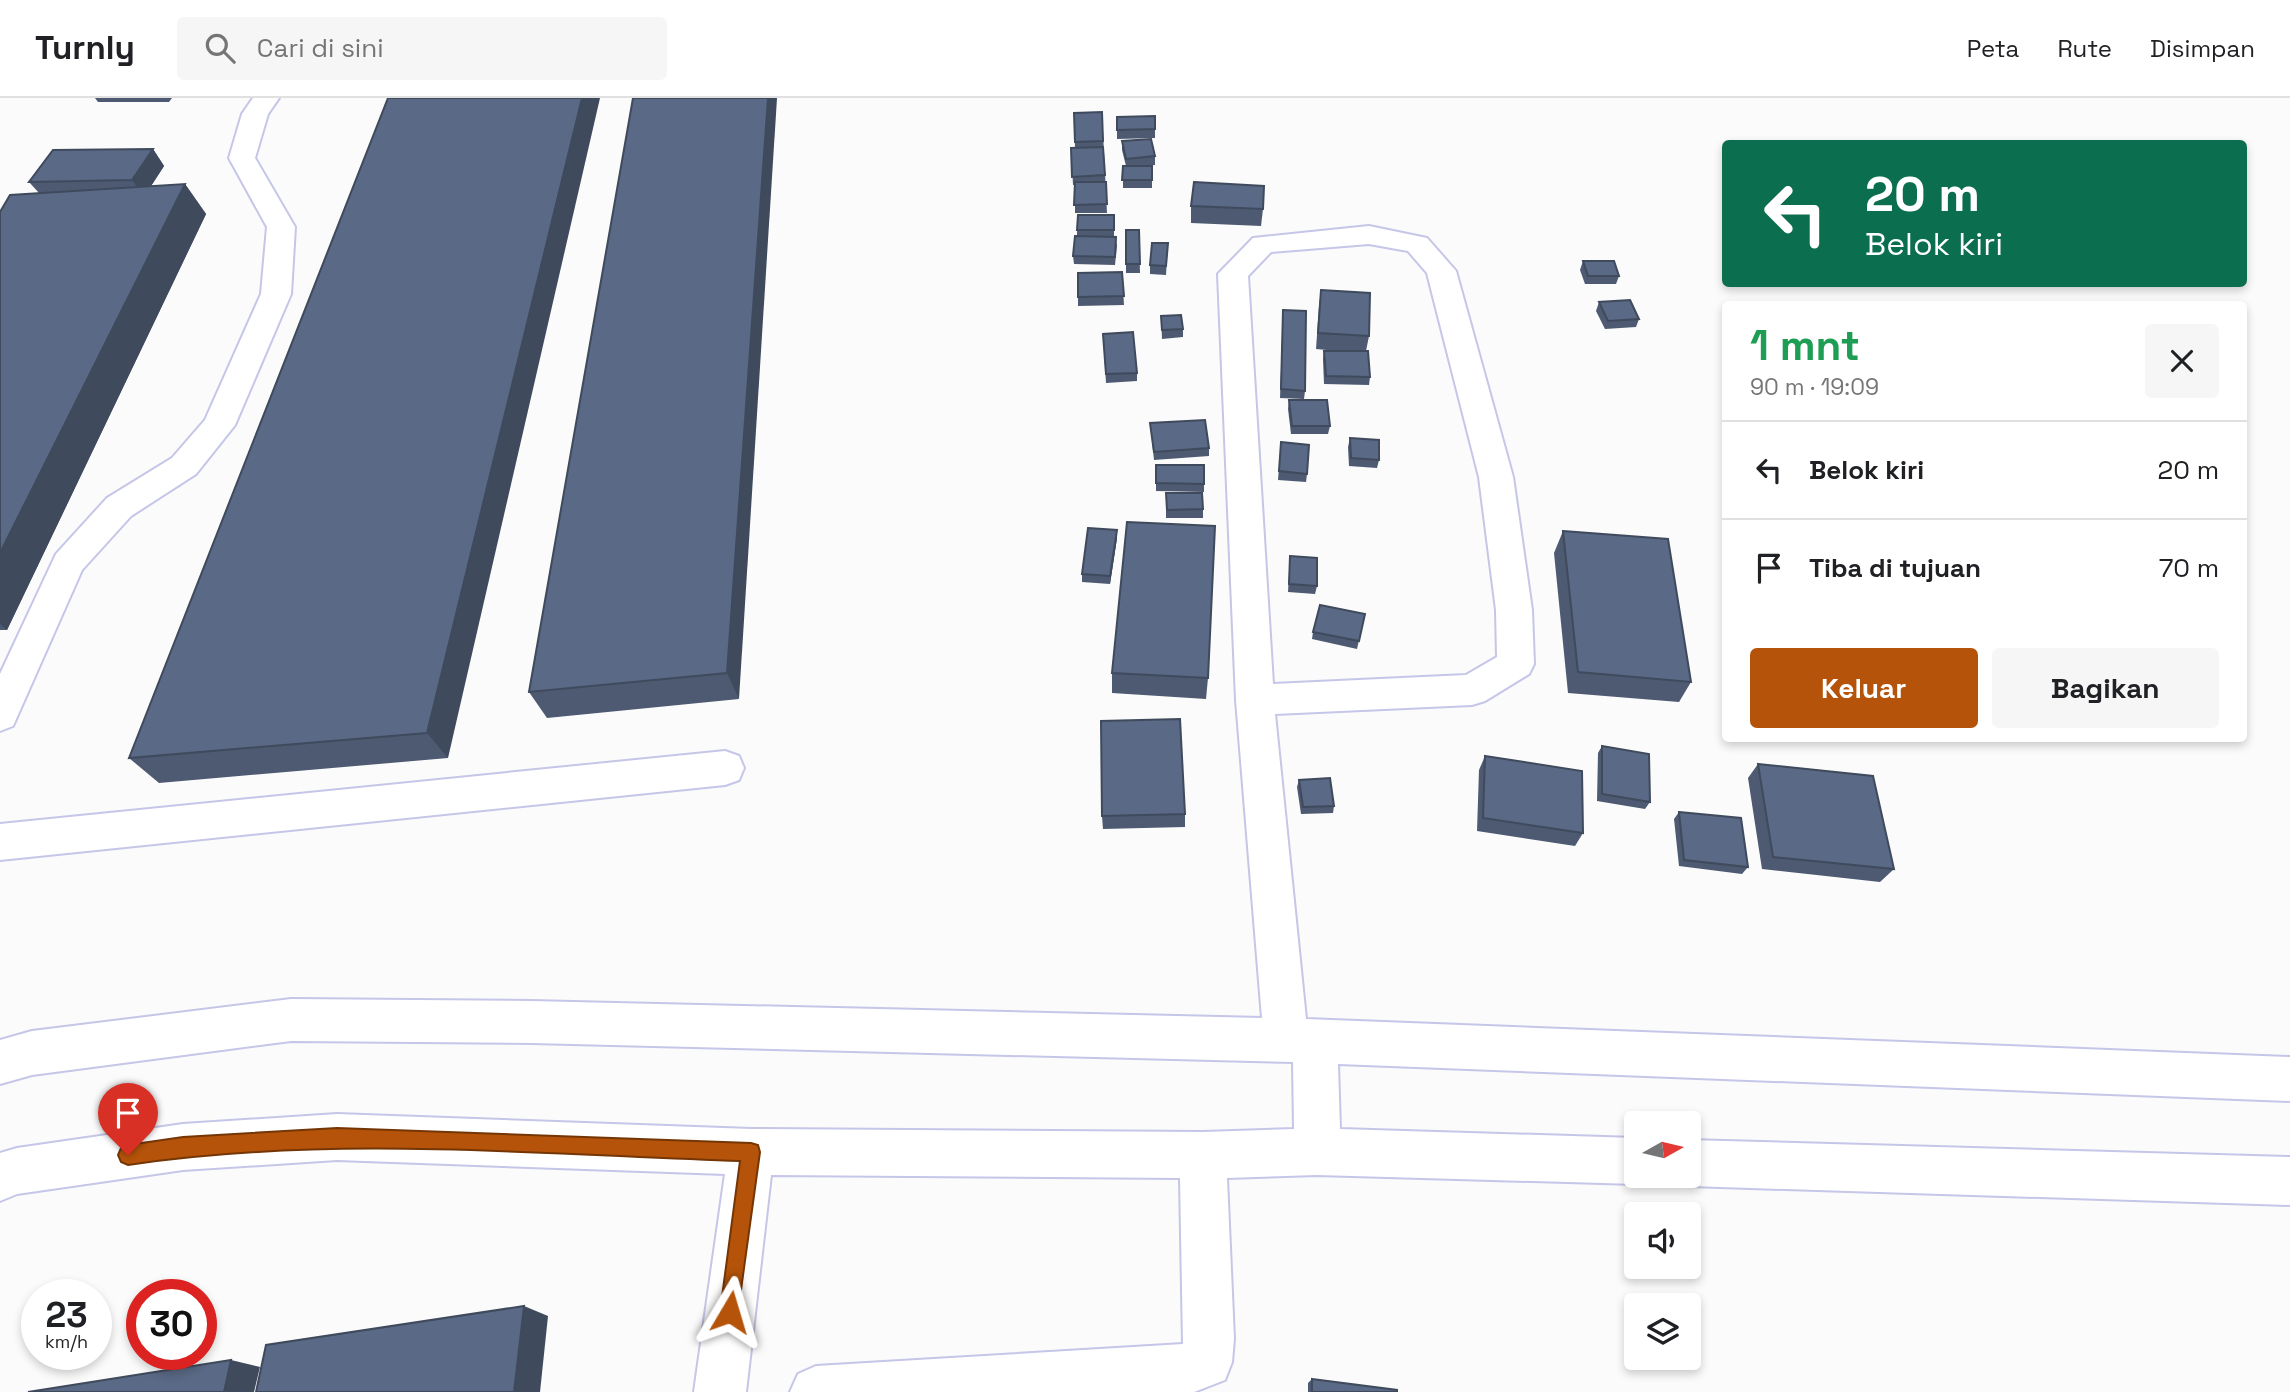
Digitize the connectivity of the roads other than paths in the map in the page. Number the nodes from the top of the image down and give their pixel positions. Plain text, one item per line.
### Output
1 (266, 98) edge
2 (1255, 700) junction
3 (0, 715) edge
4 (725, 768) dead end
5 (0, 842) edge
6 (1300, 1041) junction
7 (0, 1062) edge
8 (2290, 1079) edge
9 (751, 1152) junction
10 (1317, 1152) junction
11 (1203, 1155) junction
12 (1624, 1161) edge
13 (1701, 1163) edge
14 (0, 1177) edge
15 (2290, 1181) edge
16 (720, 1392) edge
17 (816, 1392) edge

1 - 3 street
2 - 2 street
2 - 6 street
4 - 5 street
6 - 7 street
6 - 8 street
6 - 10 street
9 - 11 street
9 - 14 street
9 - 16 street
10 - 11 street
10 - 12 street
11 - 17 street
13 - 15 street

